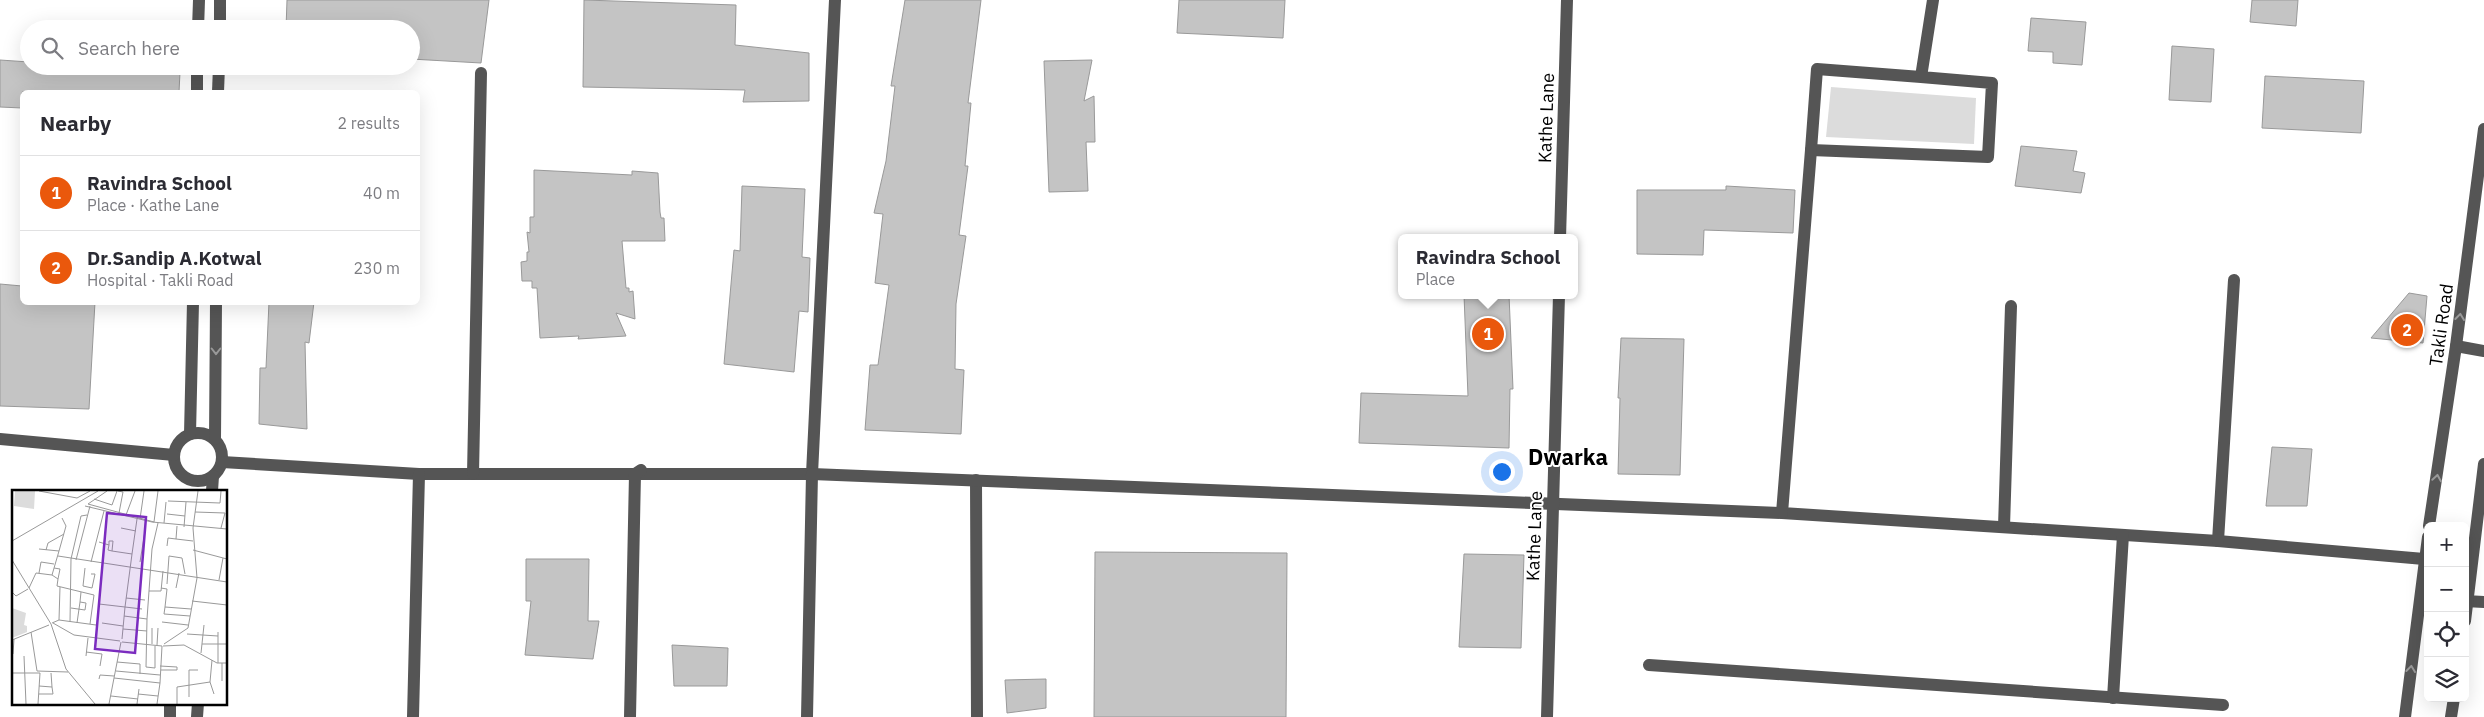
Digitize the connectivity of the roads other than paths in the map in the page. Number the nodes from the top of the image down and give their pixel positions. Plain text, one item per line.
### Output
1 (198, 0) edge
2 (220, 0) edge
3 (835, 0) edge
4 (1567, 0) edge
5 (1933, 0) edge
6 (198, 20) edge
7 (220, 20) edge
8 (481, 73) dead end
9 (197, 75) edge
10 (219, 75) edge
11 (1921, 77) junction
12 (196, 90) edge
13 (218, 90) edge
14 (2484, 129) edge
15 (1811, 150) junction
16 (2479, 209) edge
17 (1560, 234) edge
18 (2234, 280) dead end
19 (1559, 299) edge
20 (193, 305) edge
21 (216, 305) edge
22 (2011, 306) dead end
23 (2456, 346) junction
24 (2484, 352) edge
25 (190, 434) junction
26 (0, 439) edge
27 (215, 439) junction
28 (174, 455) junction
29 (222, 462) junction
30 (2484, 464) edge
31 (641, 470) junction
32 (419, 474) junction
33 (473, 474) junction
34 (812, 474) junction
35 (183, 476) junction
36 (213, 476) junction
37 (976, 480) junction
38 (182, 490) edge
39 (212, 490) edge
40 (1553, 503) junction
41 (1782, 512) junction
42 (2431, 522) edge
43 (2004, 527) junction
44 (2123, 535) junction
45 (2218, 541) junction
46 (2424, 559) edge
47 (2469, 578) edge
48 (2424, 598) edge
49 (2469, 601) edge
50 (2484, 602) edge
51 (1649, 665) dead end
52 (2113, 698) junction
53 (2453, 702) edge
54 (170, 704) edge
55 (198, 704) edge
56 (2224, 705) dead end
57 (170, 717) edge
58 (197, 717) edge
59 (413, 717) edge
60 (630, 717) edge
61 (807, 717) edge
62 (977, 717) edge
63 (1547, 717) edge
64 (2405, 717) edge
65 (2451, 717) edge

1 - 6 street
2 - 7 street
3 - 34 street
4 - 17 street, Kathe Lane
5 - 11 street
8 - 33 street
9 - 12 street
10 - 13 street
11 - 15 street
11 - 15 street
14 - 16 street, Takli Road
15 - 41 street
23 -> 16 street, Takli Road
18 - 45 street
19 - 40 street, Kathe Lane
20 - 25 street
21 -> 27 street
22 - 43 street
23 - 24 street
42 -> 23 street, Takli Road
25 - 27 street
25 - 28 street
26 - 28 street
27 - 29 street
28 - 35 street
29 - 32 street
29 - 36 street
30 - 47 street
31 - 33 street
31 - 34 street
31 - 60 street
32 - 33 street
32 - 59 street
34 - 37 street
34 - 61 street
35 - 36 street
35 - 38 street
36 - 39 street
37 - 40 street
37 - 62 street
40 - 41 street
40 - 63 street, Kathe Lane
41 - 43 street
43 - 44 street
44 - 45 street
44 - 52 street
45 - 46 street
64 -> 48 street
49 - 50 street
51 - 52 street
52 - 56 street
53 - 65 street
54 - 57 street
55 - 58 street

